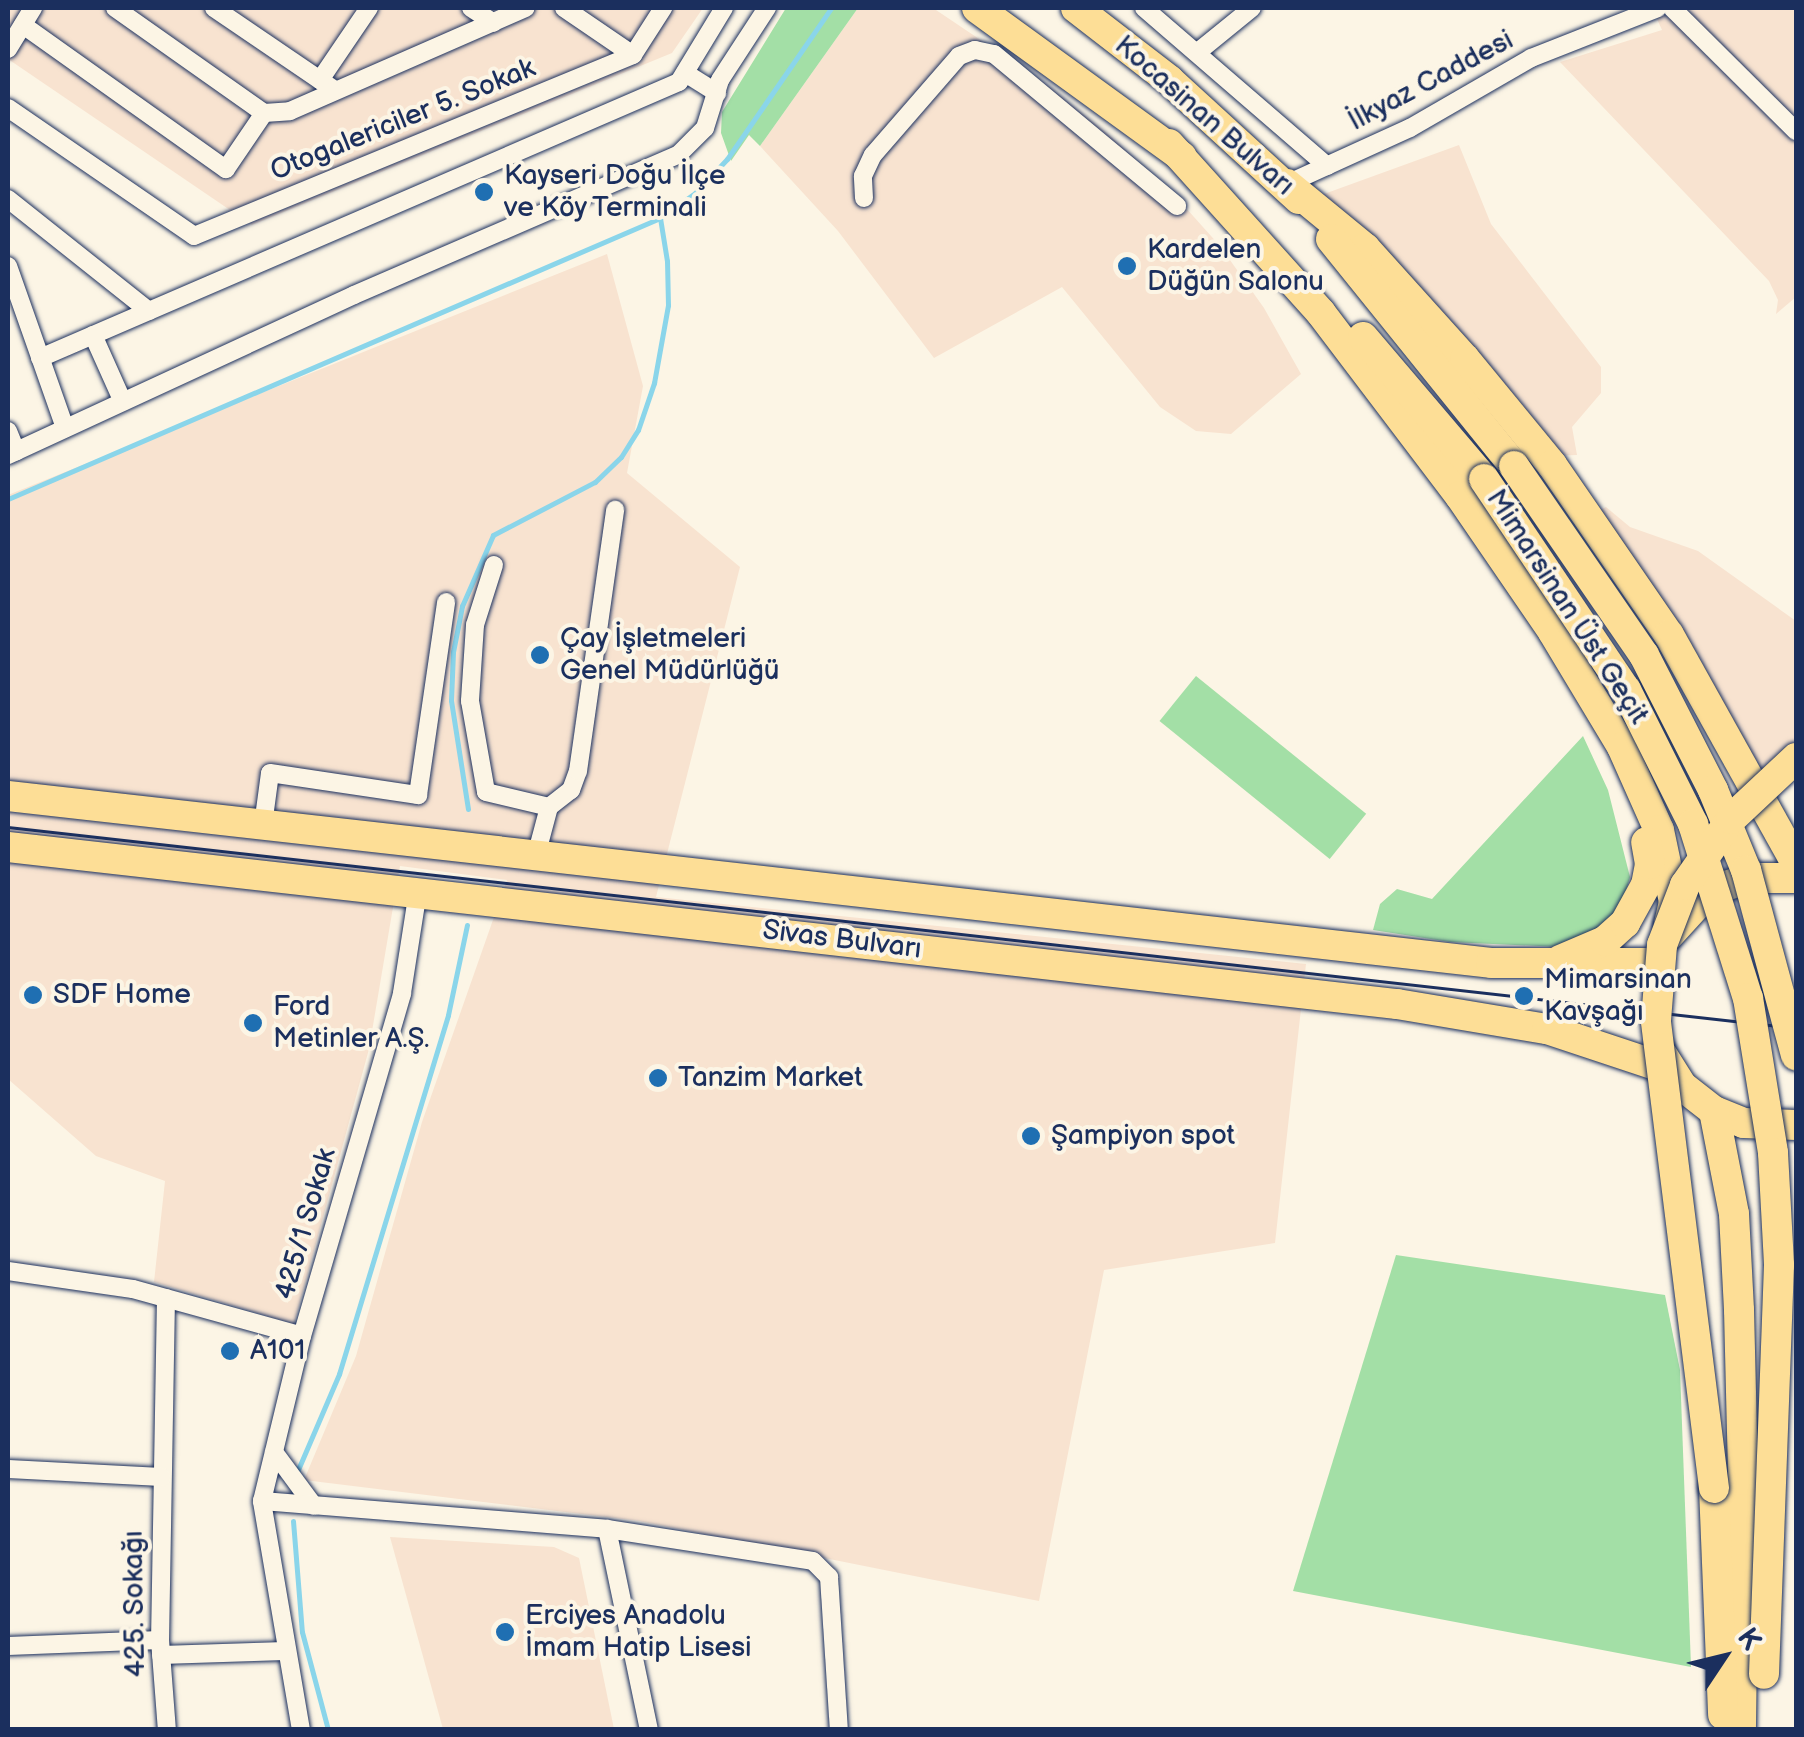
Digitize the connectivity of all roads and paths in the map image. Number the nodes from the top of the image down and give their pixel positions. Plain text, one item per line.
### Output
1 (10, 8) edge
2 (115, 8) edge
3 (214, 8) edge
4 (369, 8) edge
5 (471, 8) edge
6 (526, 8) edge
7 (564, 8) edge
8 (663, 8) edge
9 (724, 8) edge
10 (767, 8) edge
11 (977, 8) edge
12 (1076, 8) edge
13 (1144, 8) edge
14 (1252, 8) edge
15 (1658, 8) edge
16 (1672, 8) edge
17 (27, 17) edge
18 (494, 23) junction
19 (1021, 39) junction
20 (8, 49) edge
21 (1199, 51) junction
22 (633, 55) junction
23 (1011, 69) junction
24 (685, 72) junction
25 (326, 84) junction
26 (717, 93) junction
27 (8, 108) edge
28 (264, 113) junction
29 (1796, 131) edge
30 (1169, 144) junction
31 (1327, 166) junction
32 (1287, 184) junction
33 (864, 198) dead end
34 (8, 200) edge
35 (1177, 206) dead end
36 (8, 266) edge
37 (149, 311) junction
38 (93, 335) junction
39 (40, 358) junction
40 (123, 402) junction
41 (65, 428) junction
42 (8, 431) edge
43 (12, 453) edge
44 (1514, 466) joint
45 (615, 510) dead end
46 (494, 564) dead end
47 (446, 602) dead end
48 (1622, 747) junction
49 (1796, 758) edge
50 (8, 796) edge
51 (550, 807) junction
52 (263, 825) junction
53 (8, 847) edge
54 (536, 856) junction
55 (1796, 863) edge
56 (1796, 878) edge
57 (418, 891) junction
58 (1661, 951) junction
59 (1534, 966) junction
60 (1796, 1055) edge
61 (1670, 1070) junction
62 (1714, 1111) junction
63 (1796, 1125) edge
64 (8, 1271) edge
65 (166, 1298) junction
66 (302, 1336) junction
67 (274, 1452) junction
68 (8, 1469) edge
69 (162, 1477) junction
70 (262, 1501) junction
71 (314, 1506) junction
72 (608, 1529) junction
73 (8, 1646) edge
74 (160, 1647) junction
75 (286, 1651) junction
76 (167, 1730) edge
77 (301, 1730) edge
78 (648, 1730) edge
79 (839, 1730) edge
80 (1724, 1730) edge
81 (1741, 1730) edge
82 (1760, 1730) edge

1 - 17 street
2 - 28 street
3 - 25 street
4 - 25 street
5 - 18 street
6 - 18 street
7 - 22 street
8 - 22 street
9 - 24 street
10 - 26 street
11 - 19 highway, Kocasinan Bulvarı
12 - 32 highway, Kocasinan Bulvarı
13 - 21 street
14 - 21 street
15 - 31 street, İlkyaz Caddesi
16 - 29 street
17 - 20 street
17 - 28 street
18 - 25 street
19 - 23 street
19 - 30 highway, Kocasinan Bulvarı
21 - 31 street
22 - 27 street, Otogalericiler 5. Sokak
23 - 33 street
23 - 35 street
24 - 26 street
24 - 37 street
25 - 28 street
26 - 40 street
30 - 48 highway
30 - 82 highway, Mimarsinan Üst Geçit, bridge
31 - 32 street, İlkyaz Caddesi
32 - 44 highway, Kocasinan Bulvarı
32 - 55 highway
34 - 37 street
36 - 39 street
37 - 38 street
38 - 39 street
38 - 40 street
39 - 41 street
40 - 41 street
41 - 43 street
42 - 43 street
44 - 60 highway, Mimarsinan Üst Geçit, bridge
45 - 51 street
46 - 51 street
47 - 52 street
48 - 58 highway
48 - 59 highway
49 - 80 highway, bridge
50 - 52 highway, Sivas Bulvarı
51 - 54 street
52 - 54 highway, Sivas Bulvarı
53 - 57 highway, Sivas Bulvarı
54 - 59 highway, Sivas Bulvarı
56 - 58 highway
57 - 61 highway, Sivas Bulvarı
57 - 66 street, 425/1 Sokak
58 - 59 highway, Sivas Bulvarı
58 - 61 highway
61 - 62 highway
62 - 63 highway
62 - 81 highway
64 - 65 street, 425/1 Sokak
65 - 66 street, 425/1 Sokak
65 - 69 street, 425. Sokağı
66 - 67 street
67 - 70 street
67 - 71 street
68 - 69 street
69 - 74 street, 425. Sokağı
70 - 71 street
70 - 75 street
71 - 72 street
72 - 78 street
72 - 79 street
73 - 74 street
74 - 75 street
74 - 76 street, 425. Sokağı
75 - 77 street

